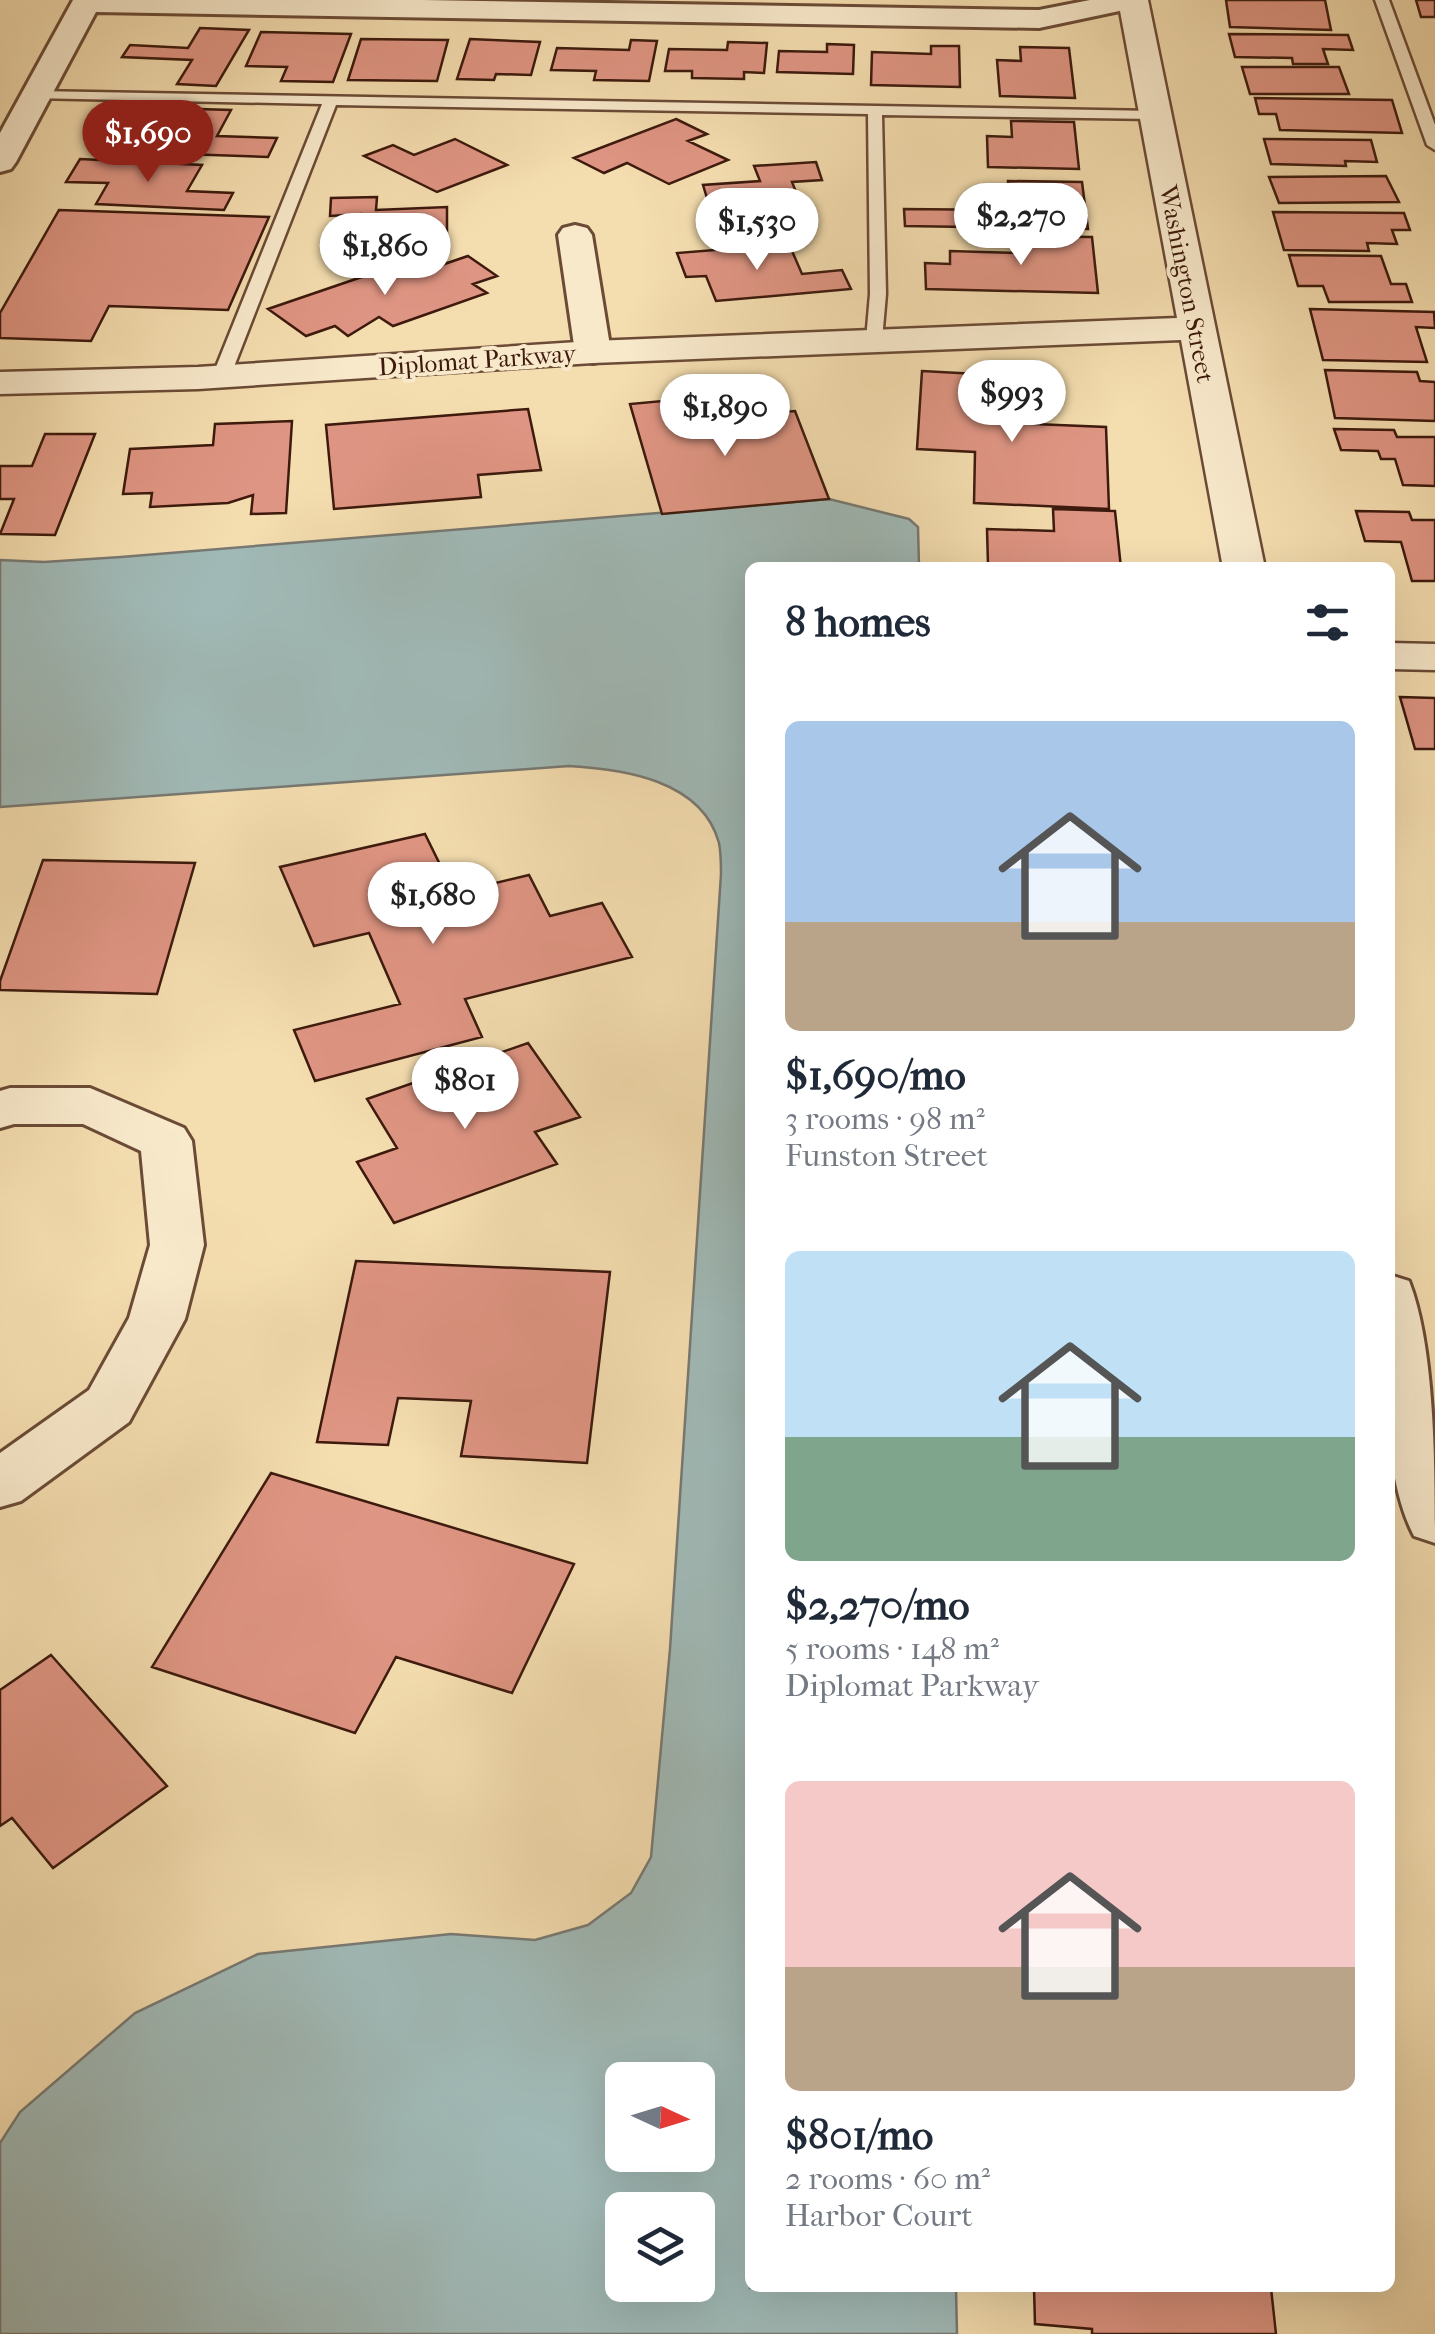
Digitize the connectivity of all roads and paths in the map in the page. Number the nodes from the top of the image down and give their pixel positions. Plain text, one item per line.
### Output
1 (1133, 0) edge
2 (1382, 0) edge
3 (87, 1) edge
4 (337, 3) edge
5 (576, 5) edge
6 (645, 5) edge
7 (885, 8) edge
8 (36, 95) junction
9 (331, 100) junction
10 (874, 110) junction
11 (1155, 115) junction
12 (1435, 145) edge
13 (0, 162) edge
14 (575, 235) dead end
15 (1195, 328) junction
16 (874, 340) junction
17 (592, 352) junction
18 (221, 377) junction
19 (0, 383) edge
20 (1243, 562) edge
21 (1395, 656) edge
22 (1435, 657) edge
23 (0, 1110) edge
24 (1395, 1320) edge
25 (0, 1484) edge
26 (1435, 1519) edge

1 - 7 street
1 - 11 street, Washington Street
2 - 12 lane
3 - 4 street
3 - 8 street
4 - 5 street
5 - 6 street
6 - 7 street
8 - 9 lane
8 - 13 street
9 - 10 lane
9 - 18 lane
10 - 11 lane
10 - 16 lane
11 - 15 street, Washington Street
14 - 17 street
15 - 16 street, Diplomat Parkway
15 - 20 street, Washington Street
16 - 17 street, Diplomat Parkway
17 - 18 street, Diplomat Parkway
18 - 19 street, Diplomat Parkway
21 - 22 street
23 - 25 street
24 - 26 street

